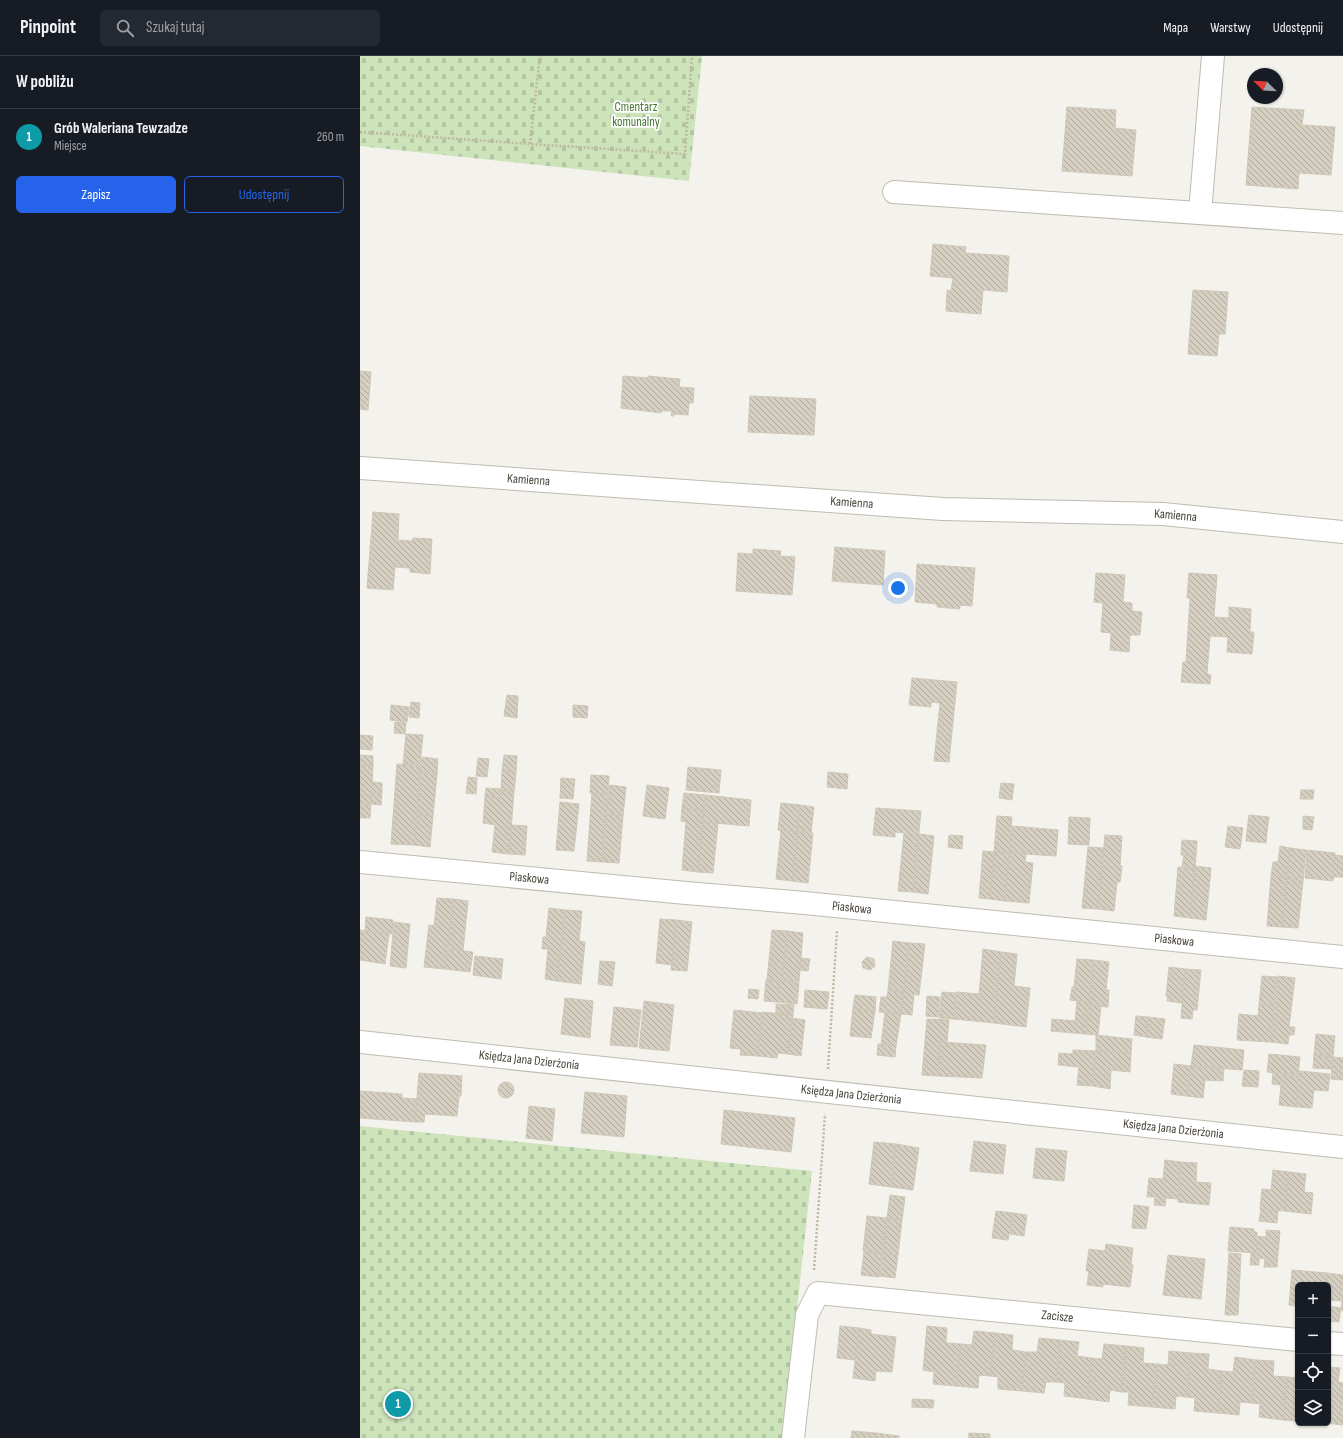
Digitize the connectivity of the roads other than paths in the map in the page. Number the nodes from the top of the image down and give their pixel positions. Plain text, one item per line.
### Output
1 (1213, 56) edge
2 (894, 192) dead end
3 (1200, 213) junction
4 (1343, 223) edge
5 (360, 468) edge
6 (1343, 532) edge
7 (360, 862) edge
8 (1343, 957) edge
9 (360, 1042) edge
10 (1343, 1147) edge
11 (1295, 1340) edge
12 (1331, 1343) edge
13 (1343, 1344) edge
14 (793, 1438) edge

1 - 3 street
2 - 3 street
3 - 4 street
5 - 6 street, Kamienna
7 - 8 street, Piaskowa
9 - 10 street, Księdza Jana Dzierżonia
11 - 14 street, Zacisze
12 - 13 street

